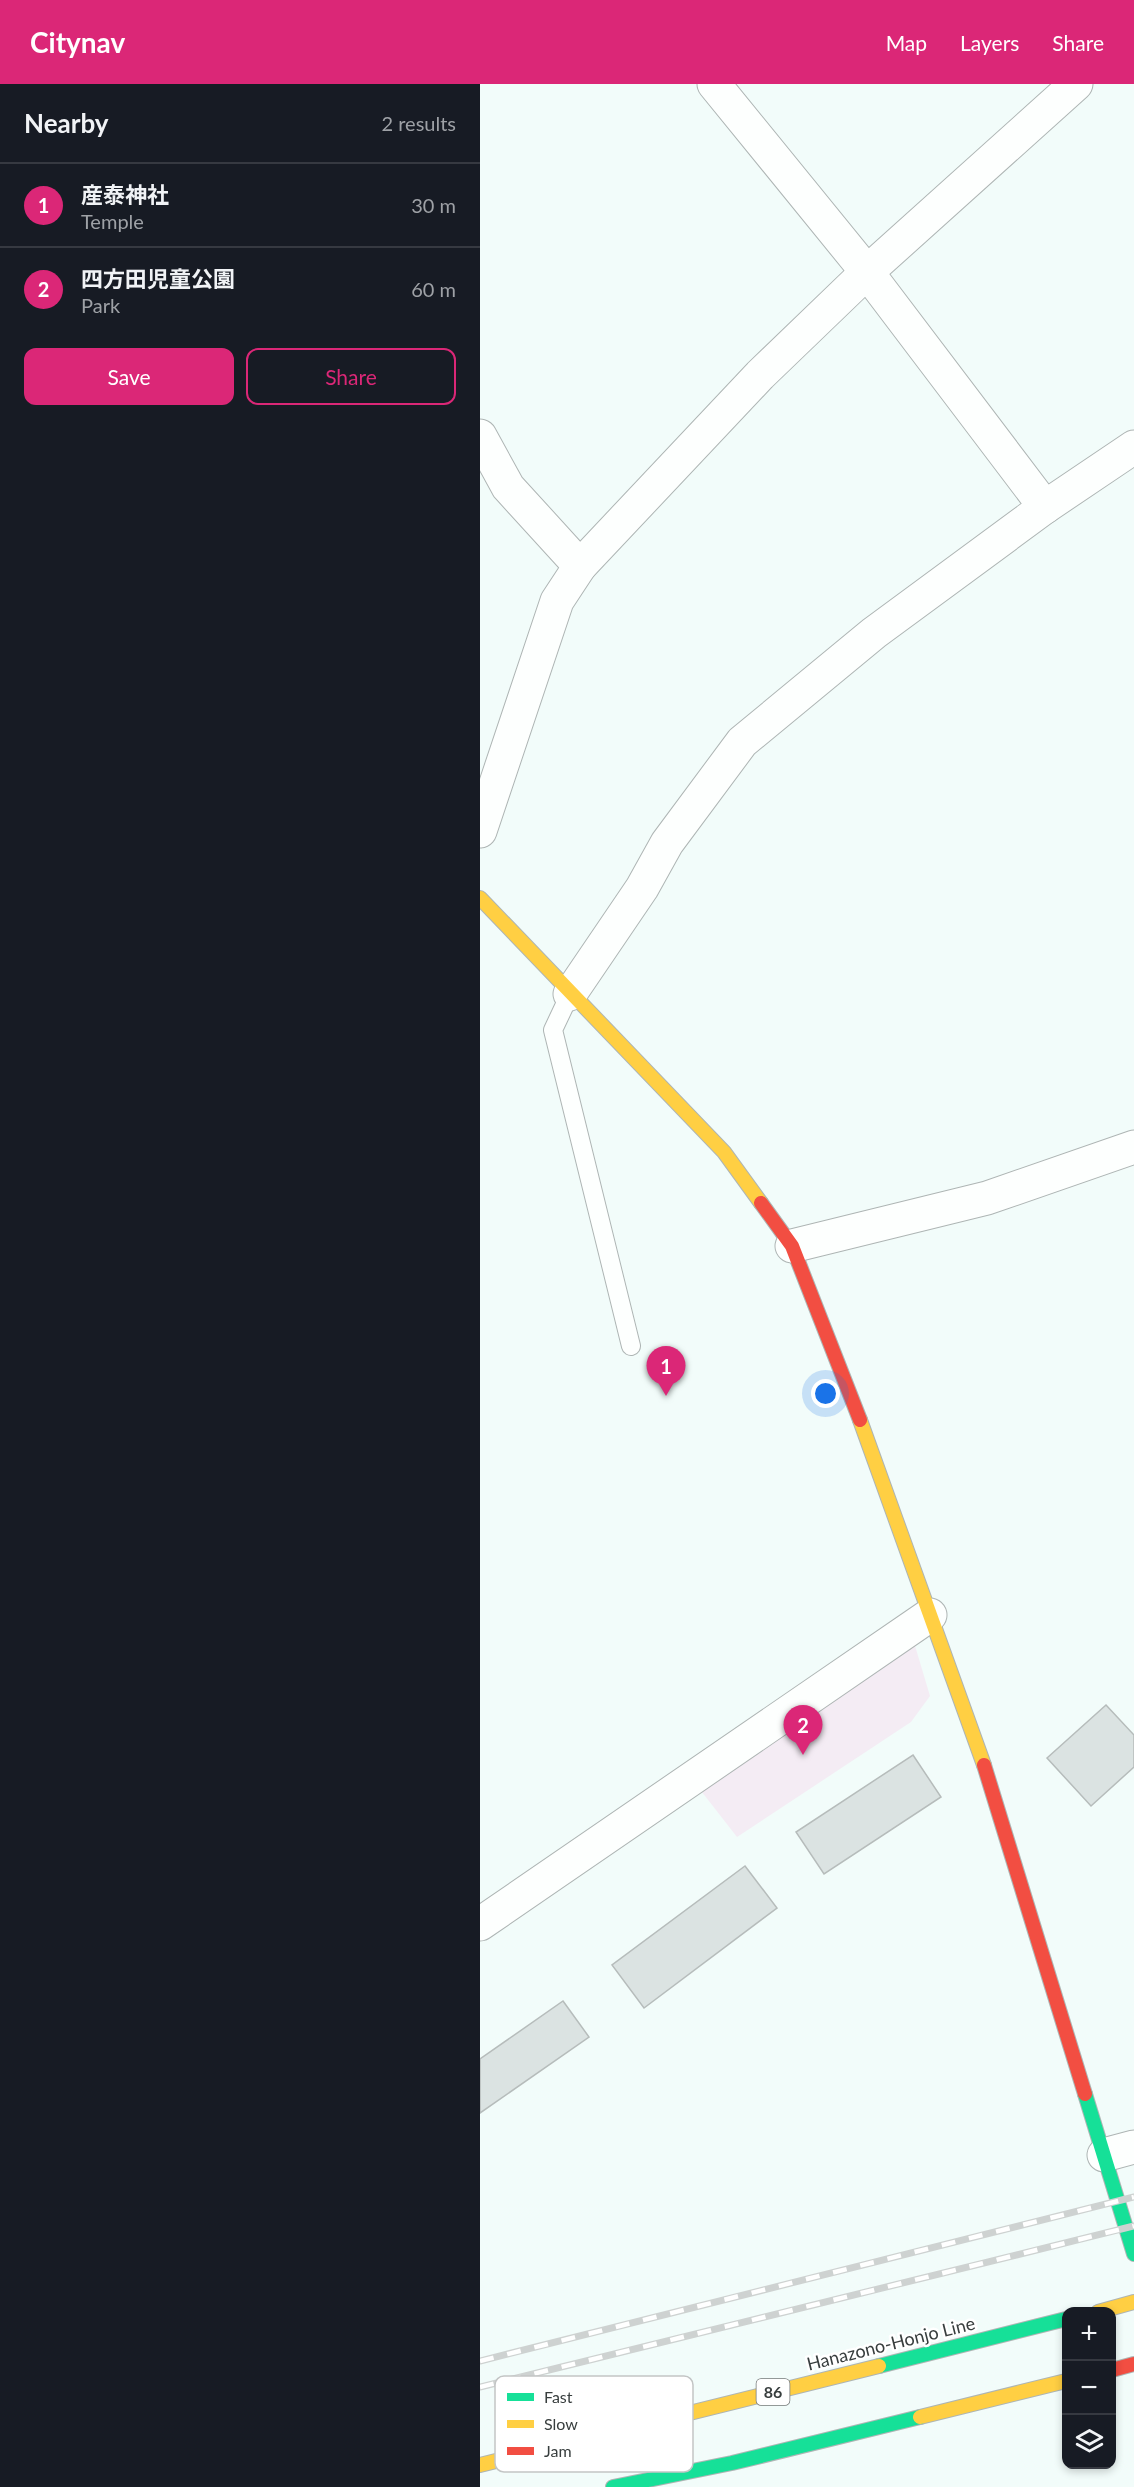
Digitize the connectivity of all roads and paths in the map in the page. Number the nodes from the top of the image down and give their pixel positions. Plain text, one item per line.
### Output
1 (714, 84) edge
2 (1076, 84) edge
3 (867, 272) junction
4 (480, 436) edge
5 (1134, 447) edge
6 (1044, 507) junction
7 (580, 566) junction
8 (480, 831) edge
9 (480, 898) edge
10 (570, 994) junction
11 (1134, 1147) edge
12 (792, 1246) junction
13 (631, 1346) dead end
14 (930, 1615) junction
15 (480, 1924) edge
16 (1119, 2151) edge
17 (1134, 2254) edge
18 (1134, 2302) edge
19 (1116, 2307) edge
20 (1062, 2320) edge
21 (1134, 2364) edge
22 (1116, 2369) edge
23 (1062, 2382) edge
24 (693, 2412) edge
25 (495, 2461) edge
26 (480, 2465) edge
27 (693, 2471) edge
28 (688, 2472) edge
29 (614, 2487) edge

1 - 3 street
2 - 3 street
3 - 6 street
3 - 7 street
4 - 7 street
5 - 6 street
6 - 10 street
7 - 8 street
9 - 10 street
10 - 12 street
10 - 13 lane
11 - 12 street
12 - 14 street
14 - 15 street
14 - 16 street
16 - 17 street
18 - 19 street
20 - 24 street, Hanazono-Honjo Line / 86
21 - 22 street
23 - 27 street
25 - 26 street, Hanazono-Honjo Line / 86
28 - 29 street

